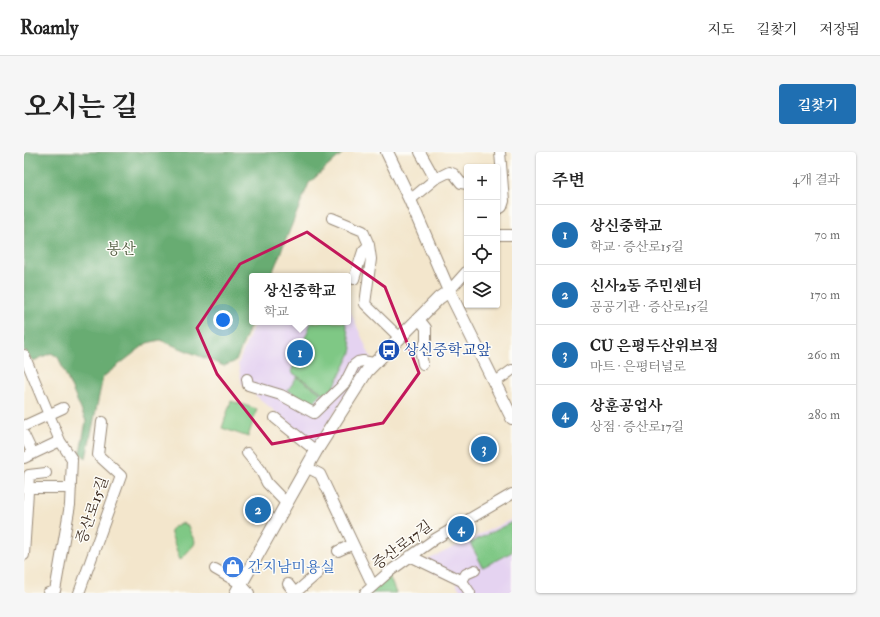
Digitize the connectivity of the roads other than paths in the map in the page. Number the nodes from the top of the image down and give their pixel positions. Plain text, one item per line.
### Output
1 (387, 152) edge
2 (420, 152) edge
3 (500, 152) edge
4 (435, 179) junction
5 (464, 184) edge
6 (410, 200) junction
7 (500, 208) edge
8 (332, 218) dead end
9 (500, 235) edge
10 (512, 236) edge
11 (369, 245) junction
12 (466, 272) edge
13 (354, 279) dead end
14 (449, 292) junction
15 (418, 318) junction
16 (399, 337) junction
17 (24, 355) edge
18 (373, 363) junction
19 (423, 364) dead end
20 (512, 370) edge
21 (247, 379) dead end
22 (494, 383) junction
23 (64, 408) dead end
24 (49, 415) junction
25 (275, 418) dead end
26 (512, 418) edge
27 (102, 422) dead end
28 (24, 426) edge
29 (24, 435) edge
30 (60, 441) junction
31 (316, 451) junction
32 (247, 453) dead end
33 (28, 456) edge
34 (308, 468) junction
35 (46, 474) dead end
36 (29, 488) junction
37 (71, 488) junction
38 (512, 494) edge
39 (286, 503) junction
40 (25, 535) edge
41 (352, 543) junction
42 (338, 551) dead end
43 (24, 555) edge
44 (410, 556) junction
45 (215, 569) dead end
46 (475, 570) dead end
47 (318, 573) dead end
48 (462, 581) junction
49 (288, 584) dead end
50 (373, 586) junction
51 (242, 590) edge
52 (48, 593) edge
53 (79, 593) edge
54 (295, 593) edge
55 (365, 593) edge
56 (470, 593) edge

1 - 6 main road
2 - 4 street
3 - 7 street
4 - 5 street
4 - 6 street
6 - 14 main road
8 - 11 street
9 - 10 street
11 - 13 street
11 - 16 street
12 - 14 street
14 - 15 main road
14 - 22 main road
15 - 16 main road
15 - 19 street
16 - 18 main road
17 - 24 street
18 - 21 street
18 - 31 main road
20 - 22 street
22 - 26 main road
23 - 24 street
24 - 28 street
24 - 30 street
25 - 31 street
27 - 53 street, 증산로15길
29 - 33 street
30 - 33 street
30 - 37 street
31 - 34 main road
32 - 39 street
34 - 39 main road
34 - 41 street
35 - 36 street
36 - 37 street
36 - 40 street
37 - 52 street
38 - 44 street, 증산로17길
39 - 51 main road
40 - 43 street
41 - 42 street
41 - 50 street, 증산로17길
44 - 48 street
44 - 50 street, 증산로17길
45 - 51 street
46 - 48 street
47 - 54 street
48 - 56 street
49 - 54 street
50 - 55 street, 증산로17길

